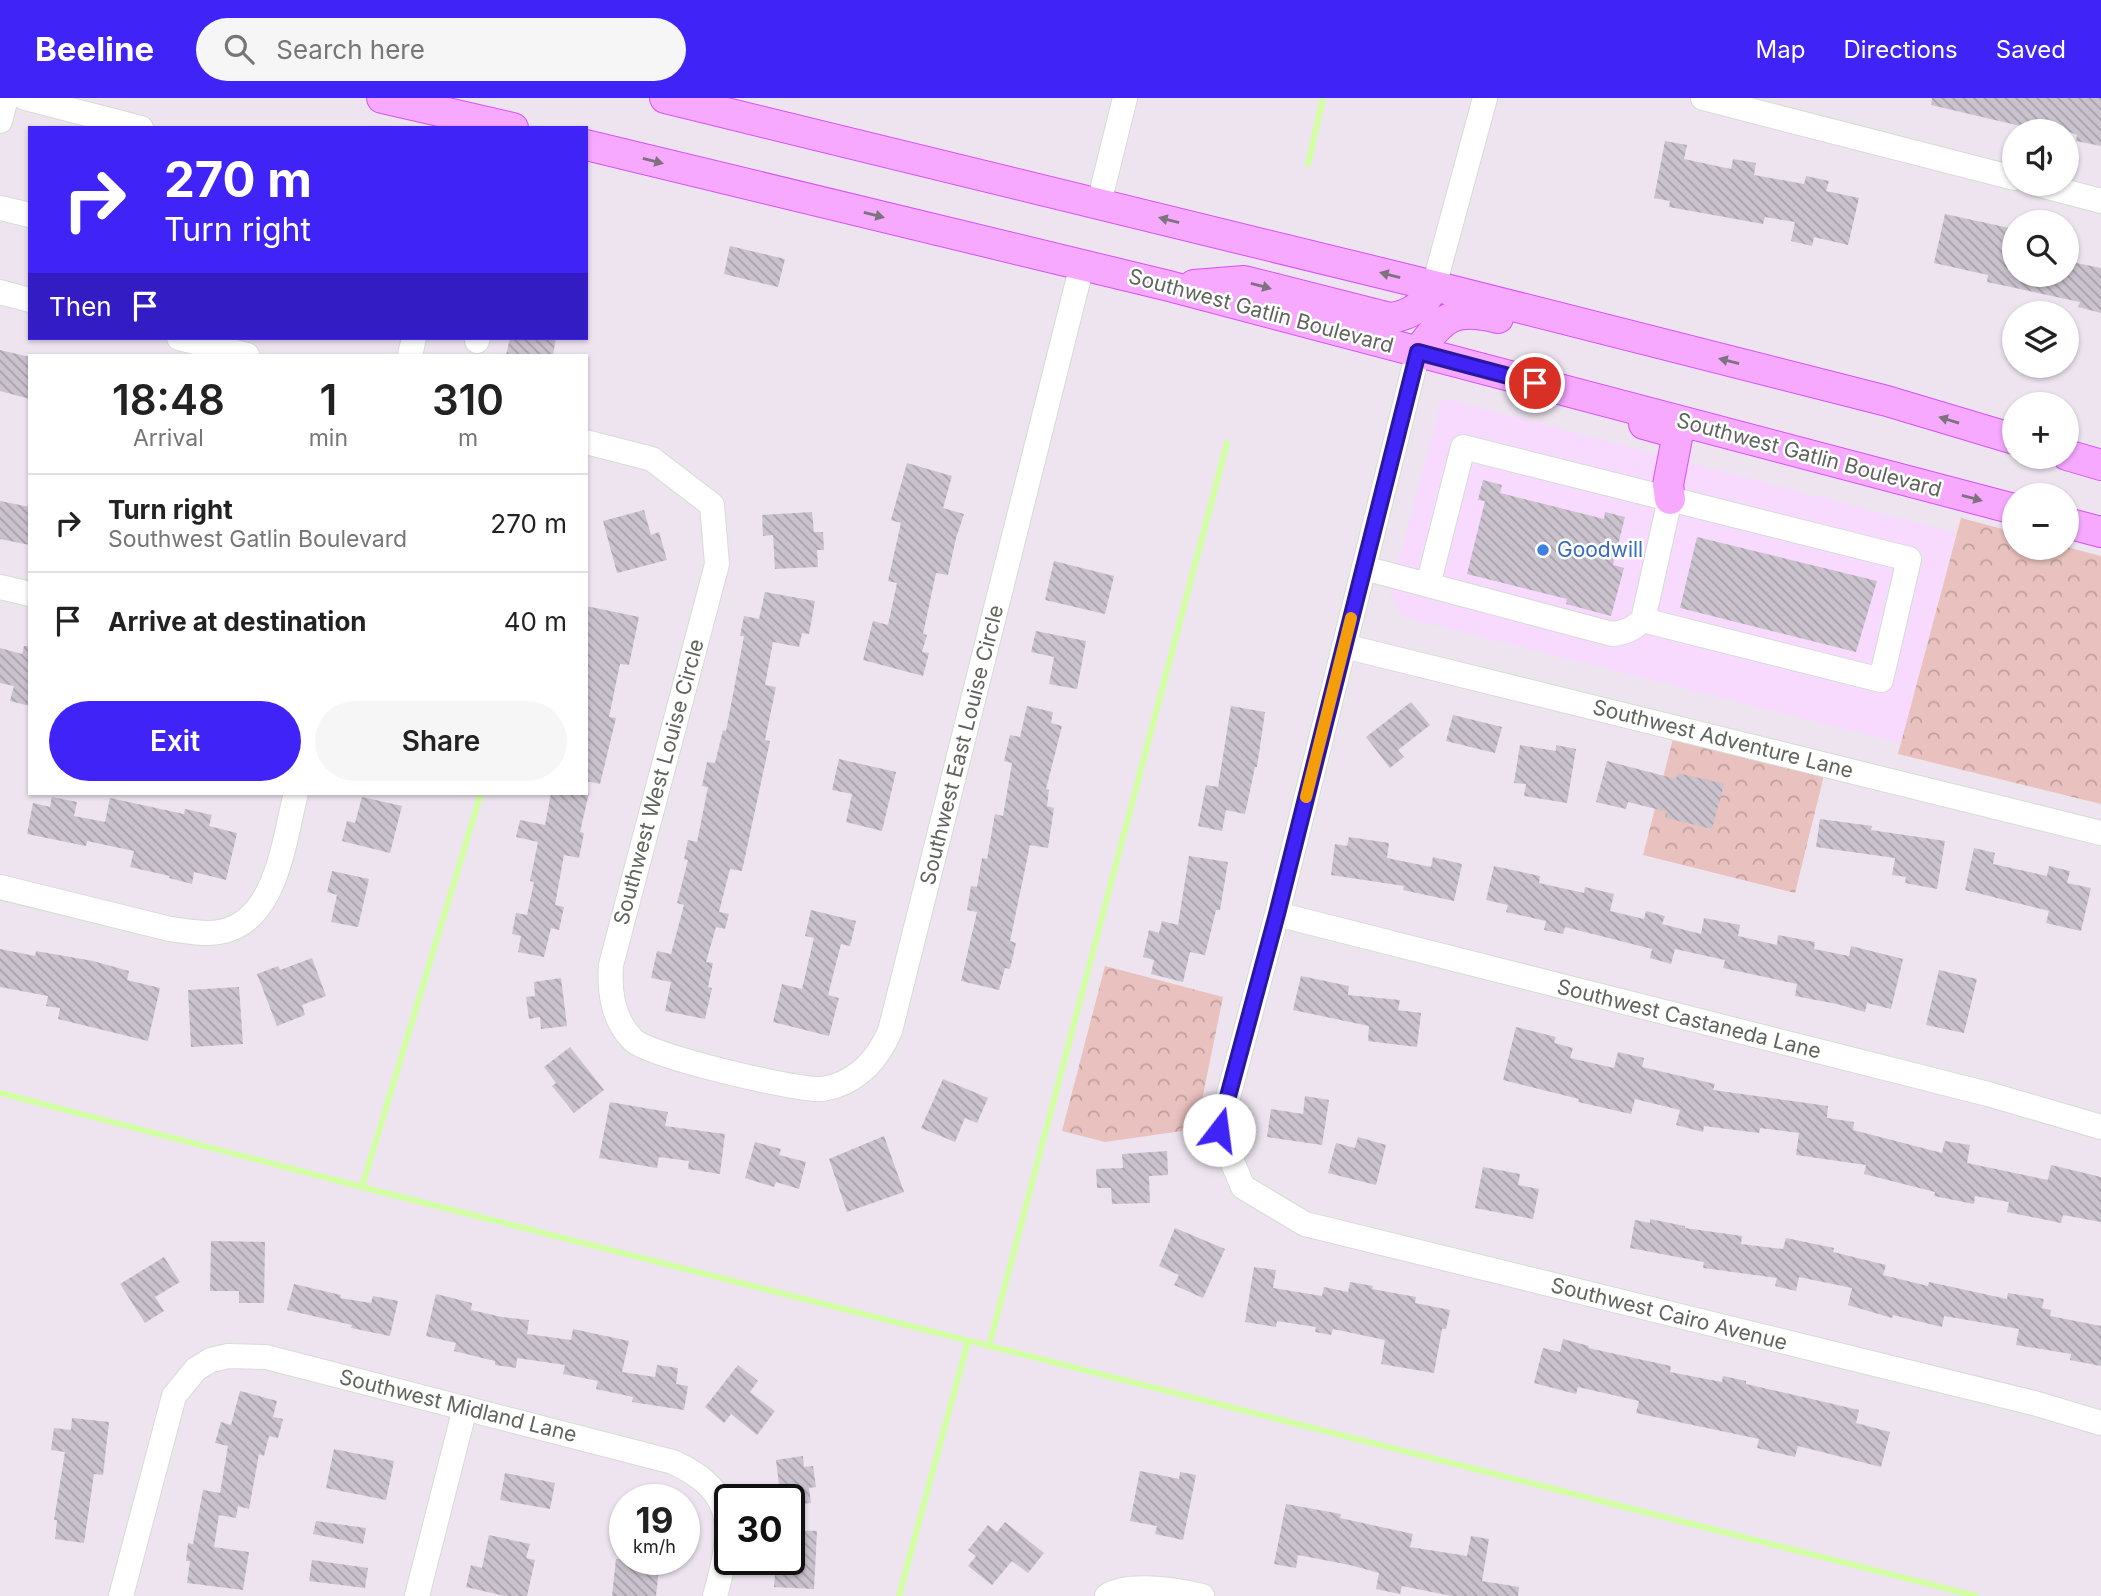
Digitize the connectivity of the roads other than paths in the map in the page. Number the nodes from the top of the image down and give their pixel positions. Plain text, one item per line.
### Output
1 (6, 98) edge
2 (382, 98) edge
3 (665, 98) edge
4 (1125, 98) edge
5 (1485, 98) edge
6 (1703, 98) edge
7 (38, 99) edge
8 (466, 114) edge
9 (0, 121) edge
10 (134, 126) edge
11 (506, 126) edge
12 (588, 145) edge
13 (2002, 175) edge
14 (2079, 195) edge
15 (2101, 201) edge
16 (1099, 203) junction
17 (0, 208) edge
18 (28, 215) edge
19 (1082, 265) junction
20 (1169, 286) junction
21 (1434, 286) junction
22 (0, 292) edge
23 (28, 299) edge
24 (187, 340) edge
25 (1659, 343) junction
26 (1418, 352) junction
27 (243, 354) edge
28 (1482, 369) junction
29 (1719, 431) junction
30 (2002, 435) edge
31 (588, 443) edge
32 (2079, 459) edge
33 (2101, 465) edge
34 (1671, 499) junction
35 (2002, 506) edge
36 (2079, 526) edge
37 (2101, 532) edge
38 (1364, 568) junction
39 (1428, 585) junction
40 (0, 587) edge
41 (28, 594) edge
42 (1643, 620) junction
43 (1344, 646) junction
44 (295, 795) edge
45 (2101, 833) edge
46 (0, 887) edge
47 (1277, 914) junction
48 (718, 1070) joint
49 (2101, 1127) edge
50 (464, 1408) junction
51 (2101, 1423) edge
52 (1111, 1593) edge
53 (121, 1596) edge
54 (417, 1596) edge
55 (715, 1596) edge
56 (1202, 1596) edge

1 - 9 street
2 - 8 main road
3 - 16 main road
4 - 16 street
5 - 21 street
6 - 13 street
7 - 10 street
8 - 11 main road
12 -> 19 main road, Southwest Gatlin Boulevard
14 - 15 street
21 -> 16 main road
17 - 18 street
19 - 20 main road, Southwest Gatlin Boulevard
19 - 48 street, Southwest East Louise Circle
20 -> 21 main road
20 - 26 main road, Southwest Gatlin Boulevard
21 - 25 main road
22 - 23 street
24 - 27 street
25 - 26 main road
30 -> 25 main road
26 - 28 main road, Southwest Gatlin Boulevard
26 - 38 street
28 - 29 main road, Southwest Gatlin Boulevard
28 - 34 main road
29 - 34 main road
29 -> 35 main road, Southwest Gatlin Boulevard
31 - 48 street, Southwest West Louise Circle
32 - 33 main road
34 - 39 street
34 - 42 street
34 - 42 street
36 - 37 main road
38 - 39 street
38 - 43 street
39 - 42 street
40 - 41 street
43 - 45 street, Southwest Adventure Lane
43 - 47 street
44 - 46 street
47 - 49 street, Southwest Castaneda Lane
47 - 51 street, Southwest Cairo Avenue
50 - 53 street, Southwest Midland Lane
50 - 54 street
50 - 55 street, Southwest Midland Lane
52 - 56 street

